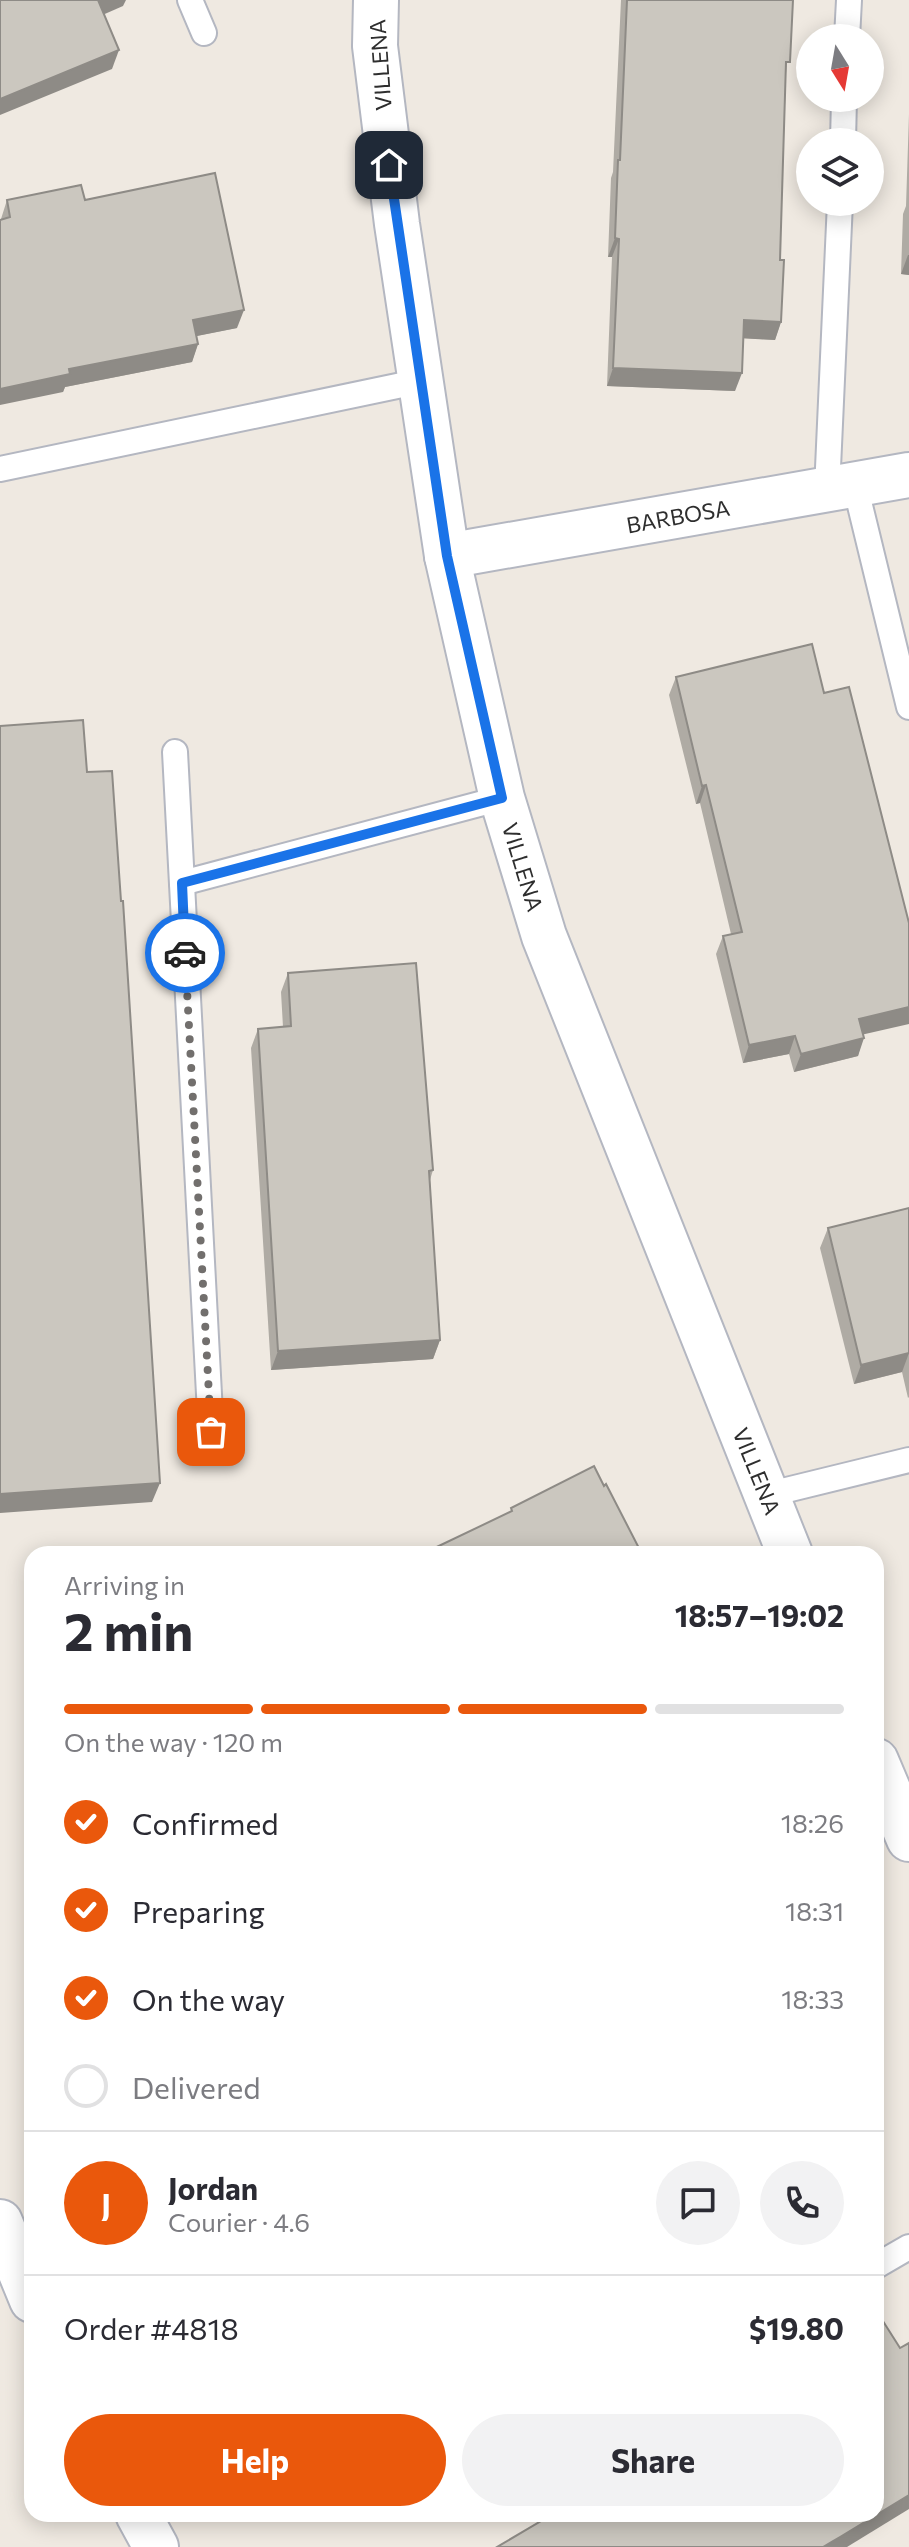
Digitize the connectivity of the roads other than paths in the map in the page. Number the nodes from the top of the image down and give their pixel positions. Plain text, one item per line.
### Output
1 (190, 0) edge
2 (376, 0) edge
3 (849, 0) edge
4 (848, 24) edge
5 (204, 33) dead end
6 (840, 216) edge
7 (421, 381) junction
8 (0, 469) edge
9 (909, 475) edge
10 (841, 487) junction
11 (447, 556) junction
12 (909, 707) edge
13 (175, 752) dead end
14 (502, 798) junction
15 (182, 883) junction
16 (211, 1432) dead end
17 (909, 1460) edge
18 (766, 1495) junction
19 (787, 1546) edge
20 (884, 1780) edge
21 (909, 1839) edge
22 (0, 2222) edge
23 (909, 2247) edge
24 (884, 2261) edge
25 (24, 2280) edge
26 (142, 2522) edge
27 (156, 2547) edge

1 - 5 lane
2 - 7 street, VILLENA
3 - 4 lane
6 - 10 lane
7 - 8 lane
7 - 11 street, VILLENA
9 - 10 street, BARBOSA
10 - 11 street, BARBOSA
10 - 12 lane
11 - 14 street, VILLENA
13 - 15 lane
14 - 15 lane
14 - 18 street, VILLENA
15 - 16 lane
17 - 18 lane
18 - 19 street, VILLENA
20 - 21 street
22 - 25 street
23 - 24 lane
26 - 27 street

